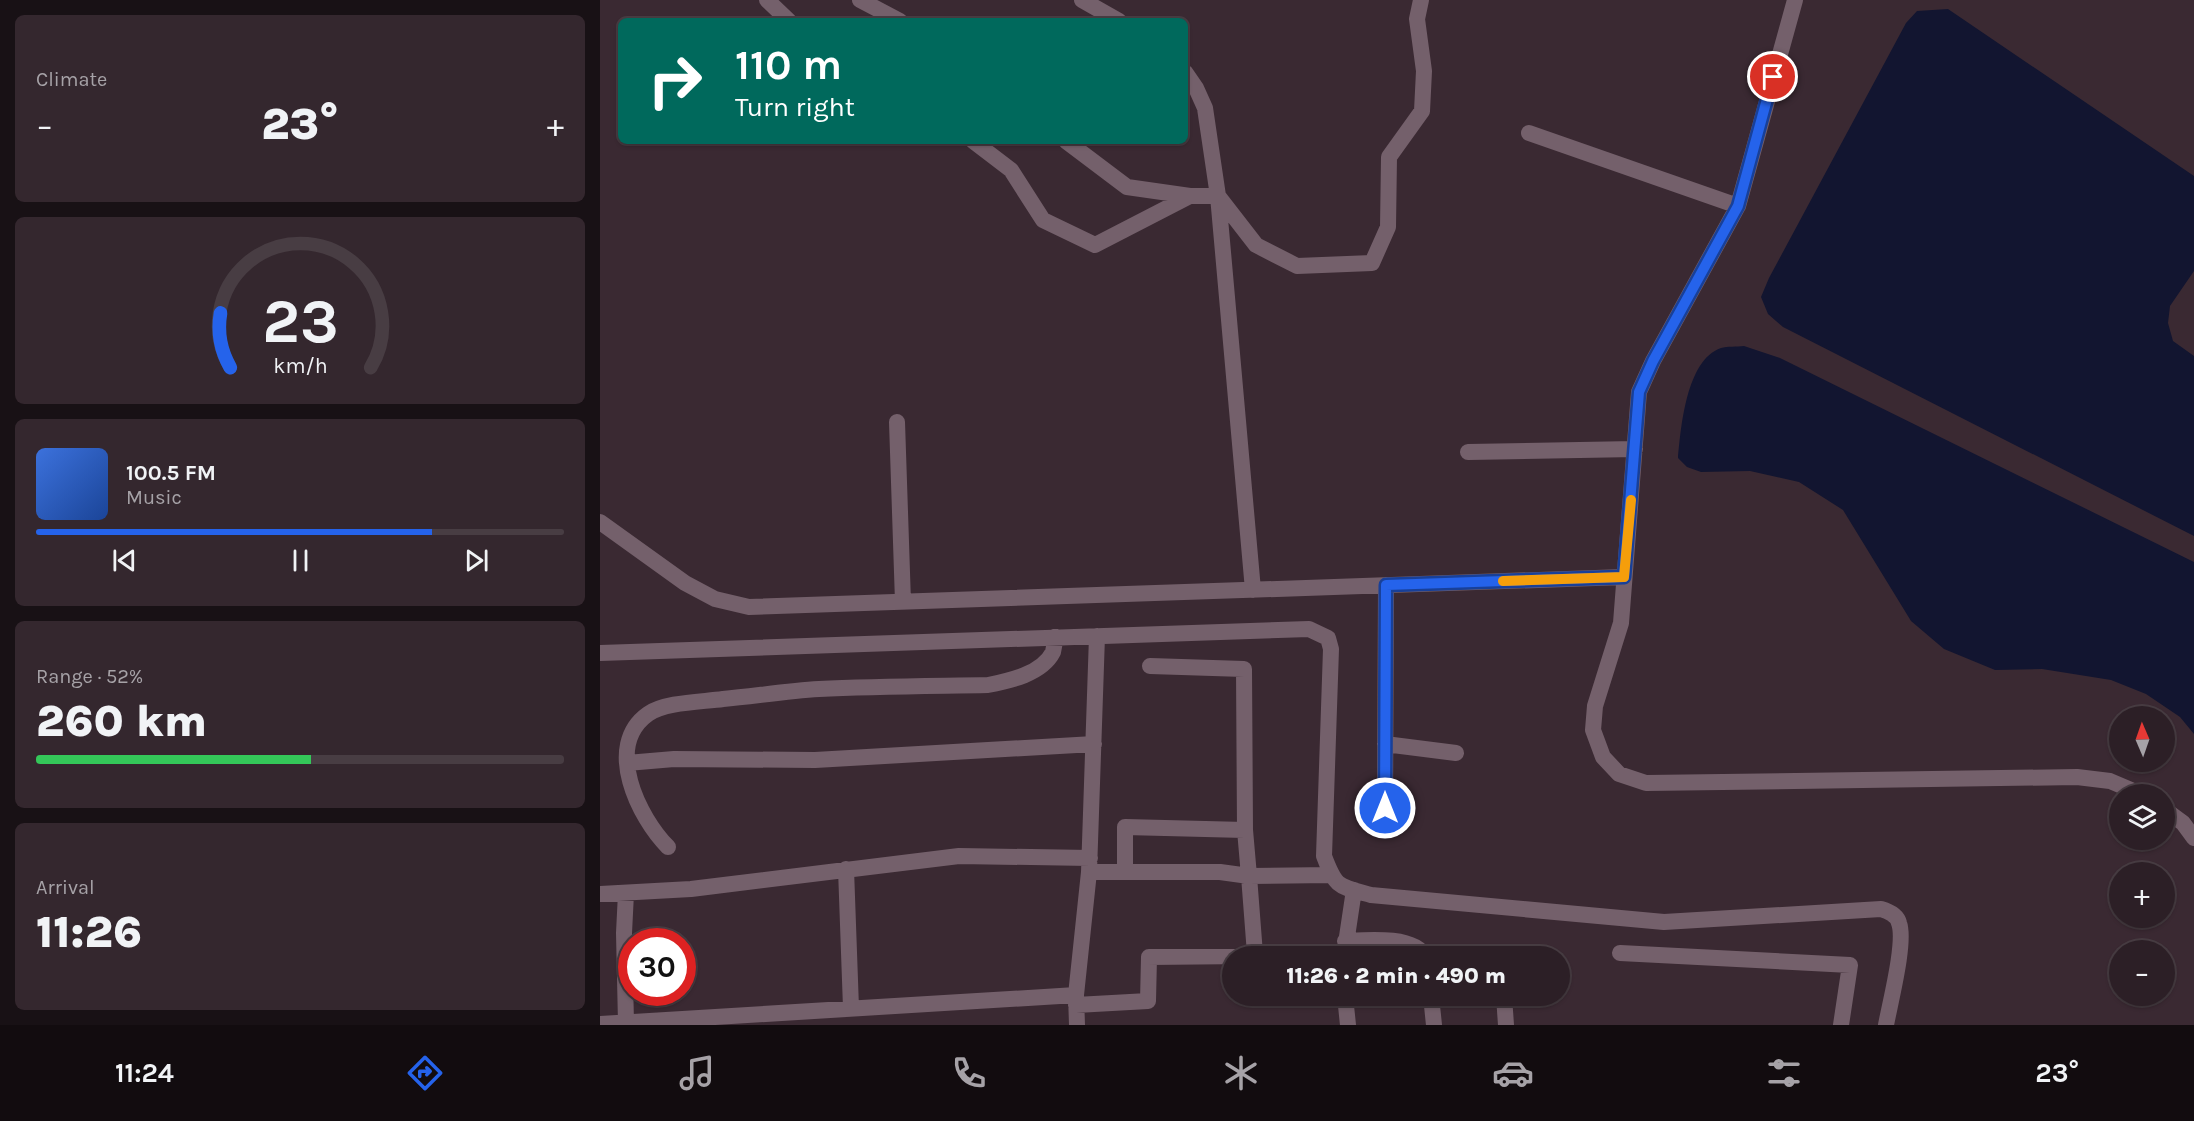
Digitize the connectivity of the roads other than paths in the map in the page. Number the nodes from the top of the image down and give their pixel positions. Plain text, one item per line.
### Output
1 (768, 0) edge
2 (860, 0) edge
3 (1082, 0) edge
4 (1421, 0) edge
5 (1795, 0) edge
6 (786, 18) edge
7 (894, 18) edge
8 (1114, 18) edge
9 (1188, 76) edge
10 (1529, 133) dead end
11 (977, 144) edge
12 (1070, 144) edge
13 (1190, 196) junction
14 (1218, 196) junction
15 (1738, 206) junction
16 (897, 422) dead end
17 (1635, 449) junction
18 (1468, 452) dead end
19 (600, 522) edge
20 (1624, 577) junction
21 (1386, 585) junction
22 (1253, 590) junction
23 (903, 602) junction
24 (1097, 636) junction
25 (1055, 637) junction
26 (600, 653) edge
27 (1150, 666) dead end
28 (1094, 744) junction
29 (1385, 744) junction
30 (1456, 753) dead end
31 (627, 764) junction
32 (2117, 784) edge
33 (1385, 808) dead end
34 (2175, 817) edge
35 (1245, 830) junction
36 (2194, 838) edge
37 (668, 847) dead end
38 (1089, 865) junction
39 (1125, 865) dead end
40 (846, 869) junction
41 (1331, 875) junction
42 (1249, 876) junction
43 (1354, 890) junction
44 (600, 894) edge
45 (626, 894) junction
46 (1254, 946) edge
47 (1346, 946) edge
48 (1360, 946) edge
49 (1411, 946) edge
50 (1620, 953) dead end
51 (1222, 955) edge
52 (1076, 1000) junction
53 (1346, 1006) edge
54 (1432, 1006) edge
55 (1505, 1006) edge
56 (850, 1008) junction
57 (626, 1023) junction
58 (600, 1024) edge
59 (1077, 1025) edge
60 (1348, 1025) edge
61 (1434, 1025) edge
62 (1506, 1025) edge
63 (1841, 1025) edge
64 (1886, 1025) edge

1 - 6 street
2 - 7 street
3 - 8 street
4 - 14 street
5 - 15 street
9 - 14 street
10 - 15 street
11 - 13 street
12 - 13 street
13 - 14 street
14 - 22 street
15 - 17 street
16 - 23 street
17 - 18 street
17 - 20 street
19 - 23 street
20 - 21 street
20 - 32 street
21 - 22 street
21 - 29 street
22 - 23 street
24 - 25 street
24 - 28 street
24 - 41 street
25 - 26 street
25 - 31 street
27 - 35 street
28 - 31 street
28 - 38 street
29 - 30 street
29 - 33 street
31 - 37 street
34 - 36 street
35 - 39 street
35 - 42 street
38 - 40 street
38 - 42 street
38 - 52 street
40 - 45 street
40 - 56 street
41 - 42 street
41 - 43 street
42 - 46 street
43 - 47 street
43 - 64 street
44 - 45 street
45 - 57 street
48 - 49 street
50 - 63 street
51 - 52 street
52 - 56 street
52 - 59 street
53 - 60 street
54 - 61 street
55 - 62 street
56 - 57 street
57 - 58 street

